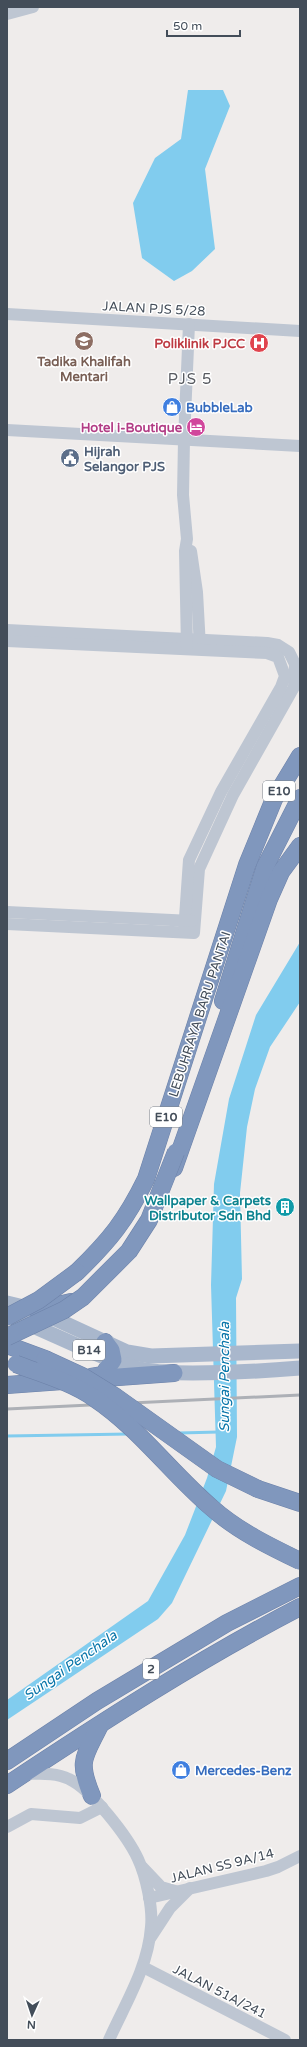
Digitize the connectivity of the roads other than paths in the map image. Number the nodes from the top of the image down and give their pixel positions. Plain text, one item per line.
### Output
1 (29, 7) edge
2 (7, 14) edge
3 (7, 314) edge
4 (189, 324) junction
5 (300, 331) edge
6 (7, 430) edge
7 (184, 440) junction
8 (300, 446) edge
9 (7, 630) edge
10 (46, 638) junction
11 (7, 642) edge
12 (194, 645) junction
13 (300, 756) edge
14 (300, 798) edge
15 (300, 846) edge
16 (7, 912) edge
17 (7, 924) edge
18 (188, 924) junction
19 (7, 1303) edge
20 (36, 1310) junction
21 (7, 1317) edge
22 (7, 1337) edge
23 (105, 1342) junction
24 (7, 1345) edge
25 (7, 1350) edge
26 (300, 1351) edge
27 (45, 1359) junction
28 (113, 1360) junction
29 (12, 1363) edge
30 (300, 1368) edge
31 (174, 1373) junction
32 (79, 1380) junction
33 (7, 1385) edge
34 (300, 1503) edge
35 (300, 1561) edge
36 (300, 1586) edge
37 (300, 1607) edge
38 (102, 1722) junction
39 (7, 1761) edge
40 (24, 1774) junction
41 (7, 1785) edge
42 (97, 1802) junction
43 (7, 1827) edge
44 (300, 1856) edge
45 (141, 1866) junction
46 (190, 1888) junction
47 (176, 1891) junction
48 (149, 1898) junction
49 (149, 1940) junction
50 (143, 1967) junction
51 (109, 2040) edge
52 (285, 2040) edge

1 - 2 street
3 - 4 street, JALAN PJS 5/28
4 - 5 street, JALAN PJS 5/28
4 - 7 street
6 - 7 street
7 - 8 street
7 - 12 street
9 - 10 street
10 - 11 street
10 - 12 street
12 - 18 street
13 - 21 highway, LEBUHRAYA BARU PANTAI / E10, bridge
14 - 22 highway, LEBUHRAYA BARU PANTAI / E10, bridge
15 - 20 highway
16 - 18 street
17 - 18 street
19 - 20 main road, B14
20 - 23 main road, B14
21 - 28 main road, B14
23 - 26 main road, B14
23 - 28 highway
24 - 27 highway
25 - 27 highway
27 - 34 highway, bridge
28 - 31 main road, B14
28 - 32 highway
29 - 35 highway, bridge
30 - 31 main road, B14
31 - 32 highway
32 - 33 highway
36 - 39 highway, 2
37 - 38 highway, 2
38 - 40 highway, 2
38 - 42 highway
40 - 41 highway, 2
40 - 42 street
42 - 43 street
42 - 45 street
44 - 46 street, JALAN SS 9A/14
45 - 47 street
45 - 48 street
46 - 47 street, JALAN SS 9A/14
46 - 49 street
47 - 48 street, JALAN SS 9A/14
48 - 49 street
49 - 50 street
50 - 51 street
50 - 52 street, JALAN 51A/241

